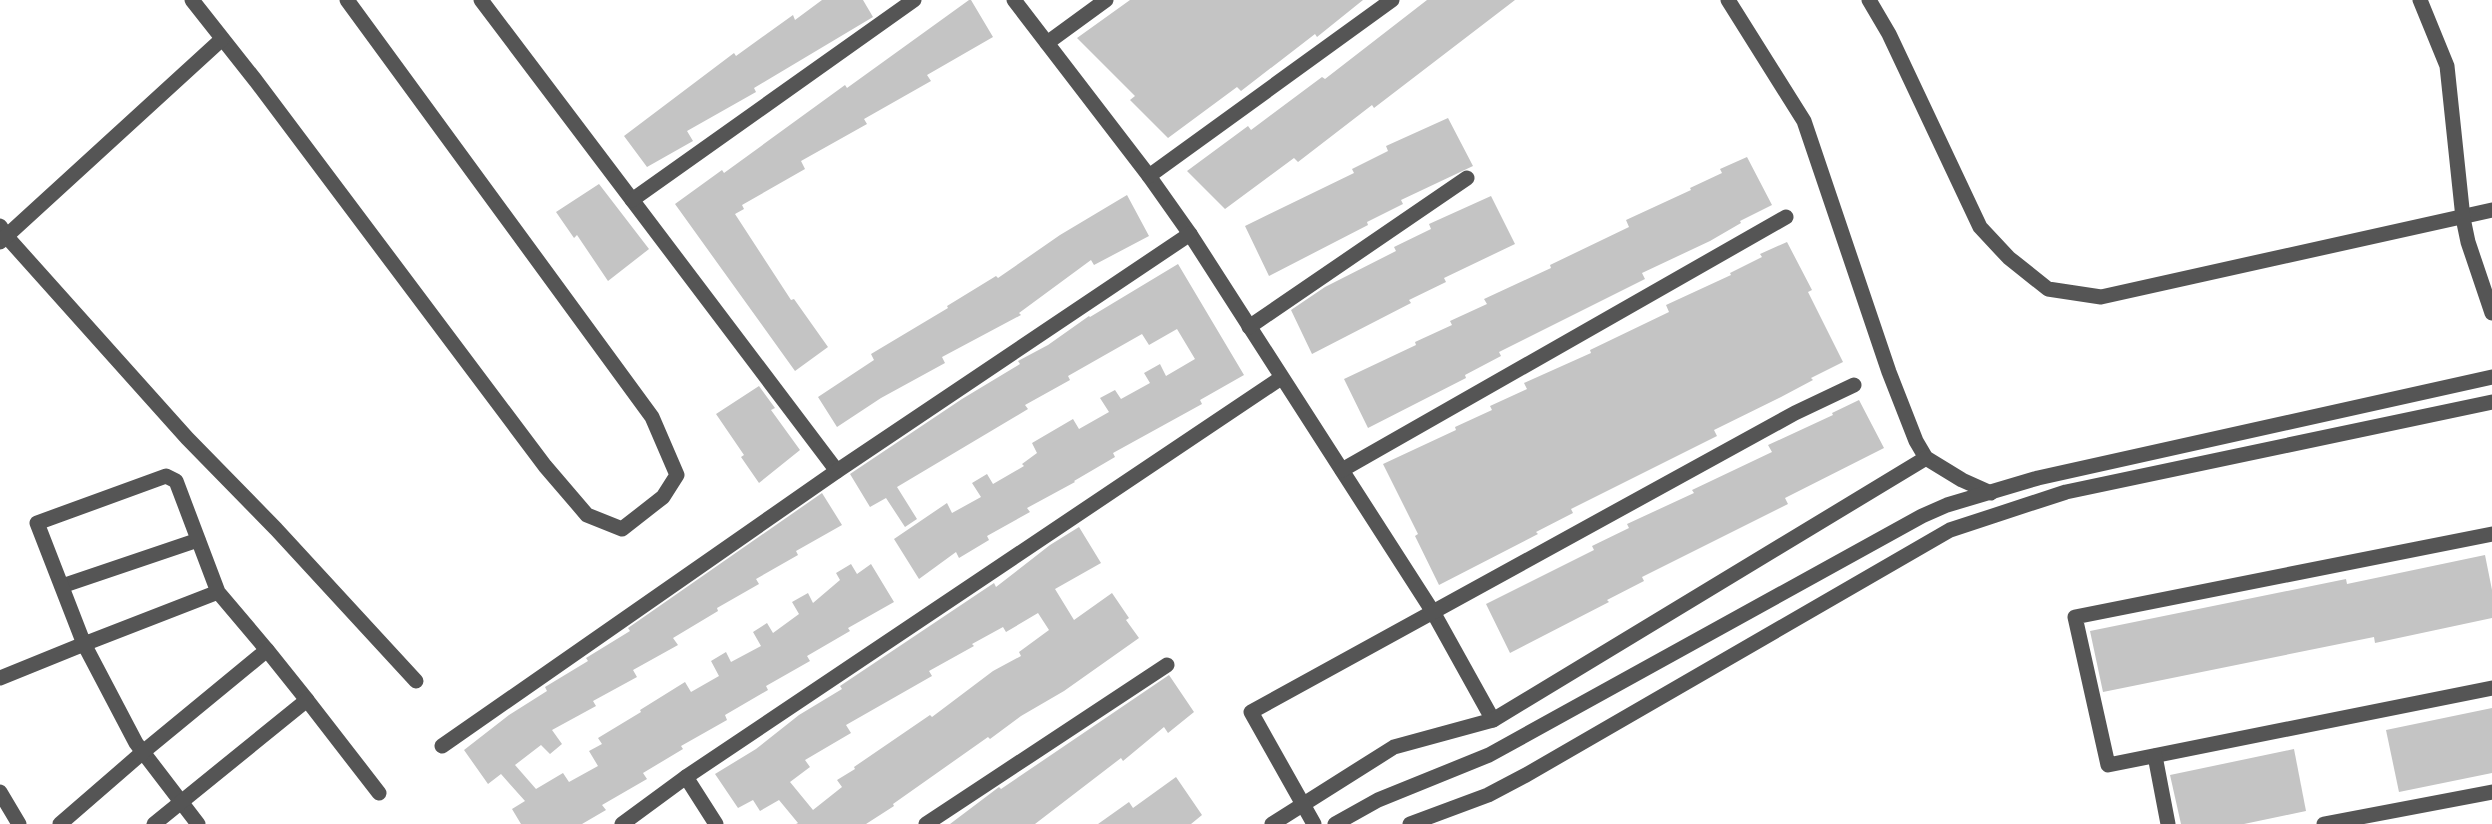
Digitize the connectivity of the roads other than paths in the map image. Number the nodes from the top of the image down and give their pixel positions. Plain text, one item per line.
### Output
1 (192, 0) edge
2 (347, 0) edge
3 (481, 0) edge
4 (914, 0) edge
5 (1014, 0) edge
6 (1106, 0) edge
7 (1392, 0) edge
8 (1728, 0) edge
9 (1869, 0) edge
10 (2420, 0) edge
11 (222, 39) junction
12 (1047, 43) junction
13 (1149, 176) junction
14 (1467, 178) dead end
15 (632, 200) junction
16 (2492, 210) edge
17 (1786, 218) dead end
18 (2463, 218) junction
19 (1190, 234) junction
20 (2, 235) edge
21 (2492, 313) edge
22 (1249, 327) junction
23 (1281, 378) junction
24 (2492, 378) edge
25 (1854, 385) dead end
26 (2492, 402) edge
27 (1926, 458) junction
28 (1342, 470) junction
29 (837, 471) junction
30 (1990, 492) junction
31 (2016, 507) junction
32 (2492, 534) edge
33 (198, 540) junction
34 (62, 586) junction
35 (218, 592) junction
36 (1433, 612) junction
37 (84, 644) junction
38 (267, 650) junction
39 (1167, 665) dead end
40 (0, 678) edge
41 (416, 681) dead end
42 (2492, 688) edge
43 (307, 700) junction
44 (1493, 720) junction
45 (442, 746) dead end
46 (143, 752) junction
47 (2155, 756) junction
48 (686, 777) junction
49 (0, 792) edge
50 (2492, 792) edge
51 (379, 793) dead end
52 (180, 801) junction
53 (1303, 806) junction
54 (19, 824) edge
55 (60, 824) edge
56 (154, 824) edge
57 (198, 824) edge
58 (622, 824) edge
59 (716, 824) edge
60 (926, 824) edge
61 (1272, 824) edge
62 (1314, 824) edge
63 (1335, 824) edge
64 (1410, 824) edge
65 (2168, 824) edge
66 (2324, 824) edge

1 - 11 street
2 - 11 street
3 - 15 street
4 - 15 street
5 - 12 street
6 - 12 street
7 - 13 street
8 - 27 street
9 - 18 street
10 - 18 street
11 - 20 street
12 - 13 street
13 - 19 street
14 - 22 street
15 - 29 street
16 - 18 street
17 - 28 street
18 - 21 street
19 - 22 street
19 - 29 street
20 - 41 street
22 - 23 street
23 - 28 street
23 - 48 street
24 - 30 street
25 - 36 street
26 - 31 street
27 - 30 street
27 - 44 street
28 - 36 street
29 - 45 street
30 - 31 street
30 - 63 street
31 - 64 street
32 - 47 street
33 - 34 street
33 - 34 street
33 - 35 street
34 - 37 street
35 - 37 street
35 - 38 street
36 - 44 street
36 - 53 street
37 - 40 street
37 - 46 street
38 - 43 street
38 - 46 street
39 - 60 street
42 - 47 street
43 - 51 street
43 - 52 street
44 - 53 street
46 - 52 street
46 - 55 street
47 - 65 street
48 - 58 street
48 - 59 street
49 - 54 street
50 - 66 street
52 - 56 street
52 - 57 street
53 - 61 street
53 - 62 street

